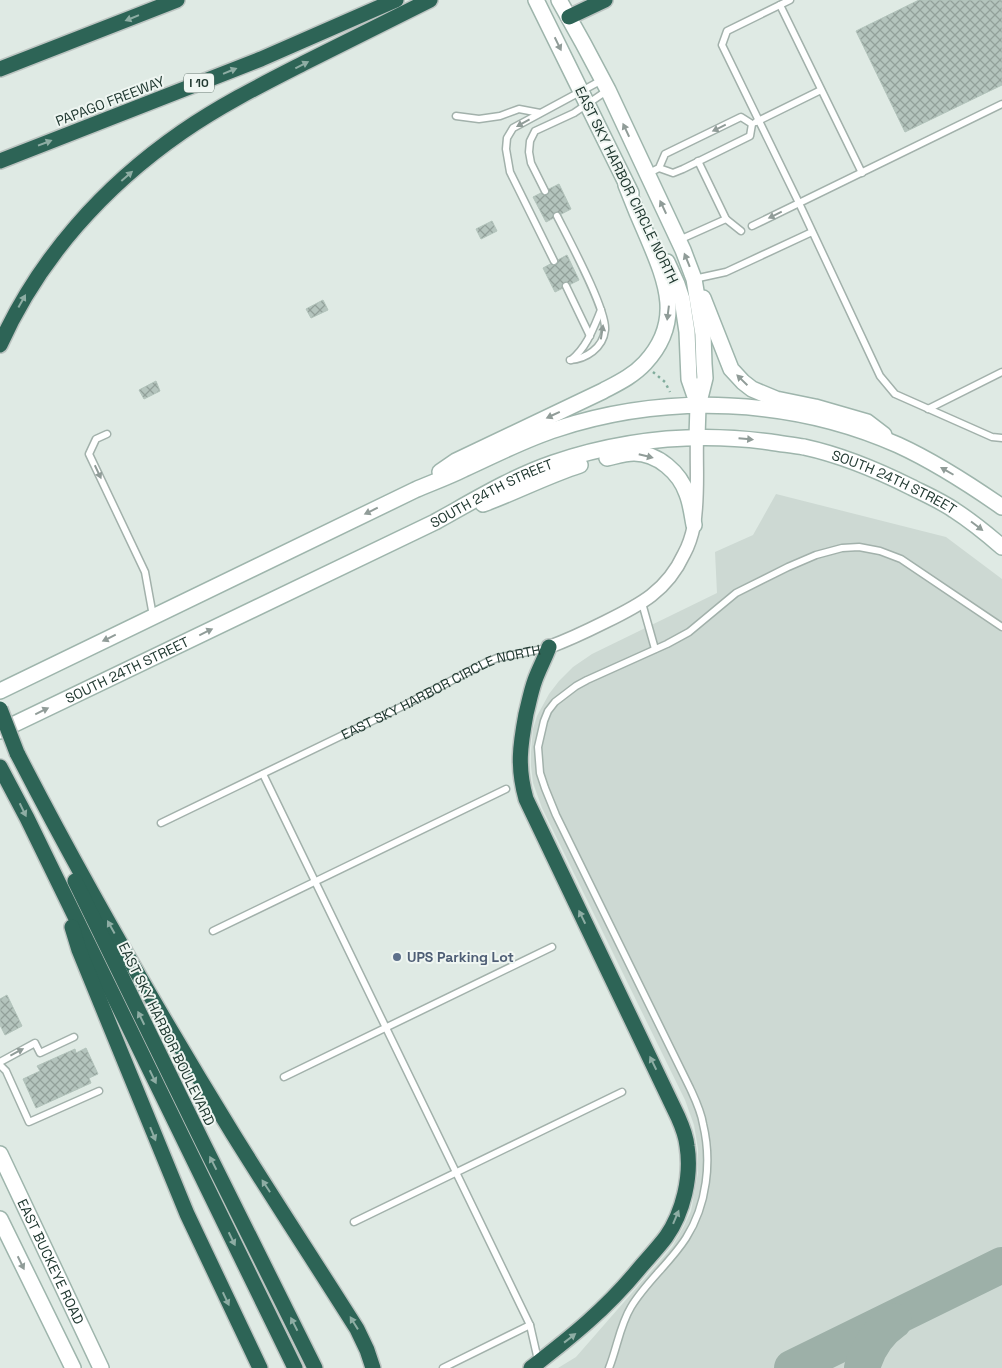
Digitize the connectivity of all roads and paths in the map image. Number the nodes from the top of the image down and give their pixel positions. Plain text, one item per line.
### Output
1 (177, 0) edge
2 (396, 0) edge
3 (430, 0) edge
4 (536, 0) edge
5 (546, 0) edge
6 (559, 0) edge
7 (605, 0) edge
8 (790, 0) edge
9 (780, 5) junction
10 (569, 17) junction
11 (0, 69) edge
12 (605, 85) junction
13 (822, 90) junction
14 (584, 97) junction
15 (1002, 104) edge
16 (540, 113) junction
17 (456, 116) dead end
18 (756, 122) junction
19 (0, 160) edge
20 (698, 161) junction
21 (653, 171) junction
22 (862, 173) junction
23 (626, 185) junction
24 (545, 191) dead end
25 (799, 203) junction
26 (557, 216) dead end
27 (726, 219) junction
28 (752, 226) dead end
29 (741, 231) dead end
30 (812, 232) junction
31 (678, 240) junction
32 (554, 262) dead end
33 (694, 279) junction
34 (566, 286) dead end
35 (601, 310) junction
36 (590, 336) junction
37 (0, 345) edge
38 (650, 369) dead end
39 (1002, 372) edge
40 (670, 392) dead end
41 (698, 406) junction
42 (928, 409) junction
43 (107, 434) dead end
44 (697, 437) junction
45 (1002, 438) edge
46 (897, 445) junction
47 (415, 490) junction
48 (1002, 507) edge
49 (435, 522) junction
50 (694, 525) junction
51 (1002, 547) edge
52 (642, 603) junction
53 (153, 617) junction
54 (1002, 627) edge
55 (549, 647) junction
56 (655, 649) junction
57 (0, 692) edge
58 (0, 709) edge
59 (0, 731) edge
60 (17, 753) junction
61 (0, 767) edge
62 (263, 774) junction
63 (506, 789) dead end
64 (161, 823) dead end
65 (55, 876) junction
66 (315, 882) junction
67 (213, 931) dead end
68 (552, 947) dead end
69 (386, 1027) junction
70 (74, 1037) dead end
71 (0, 1063) edge
72 (284, 1077) dead end
73 (99, 1091) dead end
74 (622, 1092) dead end
75 (0, 1154) edge
76 (456, 1172) junction
77 (4, 1174) edge
78 (0, 1219) edge
79 (354, 1222) dead end
80 (530, 1325) junction
81 (535, 1365) edge
82 (73, 1368) edge
83 (101, 1368) edge
84 (260, 1368) edge
85 (295, 1368) edge
86 (315, 1368) edge
87 (372, 1368) edge
88 (442, 1368) edge
89 (609, 1368) edge

1 -> 11 highway
19 -> 2 highway, PAPAGO FREEWAY / I 10
37 -> 3 highway
4 -> 14 main road, EAST SKY HARBOR CIRCLE NORTH
5 - 10 main road
6 - 10 main road, EAST SKY HARBOR CIRCLE NORTH
7 - 10 highway
8 - 9 lane
9 - 13 lane
9 - 18 lane
10 - 12 main road, EAST SKY HARBOR CIRCLE NORTH
12 - 14 lane
12 - 14 lane
21 -> 12 main road, EAST SKY HARBOR CIRCLE NORTH
13 - 18 lane
13 - 22 lane
14 - 16 lane
14 - 23 main road, EAST SKY HARBOR CIRCLE NORTH
14 - 24 lane
15 - 22 lane
16 - 17 lane
16 -> 32 lane
18 - 20 lane
18 -> 21 lane
18 - 25 lane
20 - 21 lane
20 - 27 lane
21 - 23 main road
31 -> 21 main road, EAST SKY HARBOR CIRCLE NORTH
22 - 25 lane
23 - 41 main road, EAST SKY HARBOR CIRCLE NORTH
23 -> 47 main road
25 -> 28 lane
25 - 30 lane
26 - 35 lane
27 - 29 lane
27 - 31 lane
30 - 33 lane
30 - 42 lane
33 -> 31 main road, EAST SKY HARBOR CIRCLE NORTH
33 - 41 main road, EAST SKY HARBOR CIRCLE NORTH
46 -> 33 main road
34 - 36 lane
35 - 36 lane
36 -> 35 lane
38 - 40 path
39 - 42 lane
41 - 44 main road, EAST SKY HARBOR CIRCLE NORTH
41 - 46 main road
41 - 47 main road
42 - 45 lane
43 -> 53 lane
44 - 49 main road, SOUTH 24TH STREET
44 - 50 street, EAST SKY HARBOR CIRCLE NORTH
44 -> 51 main road, SOUTH 24TH STREET
48 -> 46 main road
47 -> 53 main road
49 -> 50 main road
59 -> 49 main road, SOUTH 24TH STREET
50 - 52 street, EAST SKY HARBOR CIRCLE NORTH
52 - 55 street, EAST SKY HARBOR CIRCLE NORTH
52 - 56 lane
53 -> 57 main road
54 - 56 lane
55 - 62 lane, EAST SKY HARBOR CIRCLE NORTH
81 -> 55 highway
56 - 89 lane
58 - 60 highway, EAST SKY HARBOR BOULEVARD, bridge
86 -> 60 highway, EAST SKY HARBOR BOULEVARD
87 -> 60 highway
61 -> 65 highway
62 - 64 lane, EAST SKY HARBOR CIRCLE NORTH
62 - 66 lane
63 - 66 lane
65 -> 84 highway
65 -> 85 highway
66 - 67 lane
66 - 69 lane
68 - 69 lane
69 - 72 lane
69 - 76 lane
71 -> 70 lane
71 - 73 lane
74 - 76 lane
75 - 77 main road, EAST BUCKEYE ROAD
76 - 79 lane
76 - 80 lane
77 - 83 main road, EAST BUCKEYE ROAD
78 -> 82 main road, EAST BUCKEYE ROAD
80 - 81 lane
80 - 88 lane

